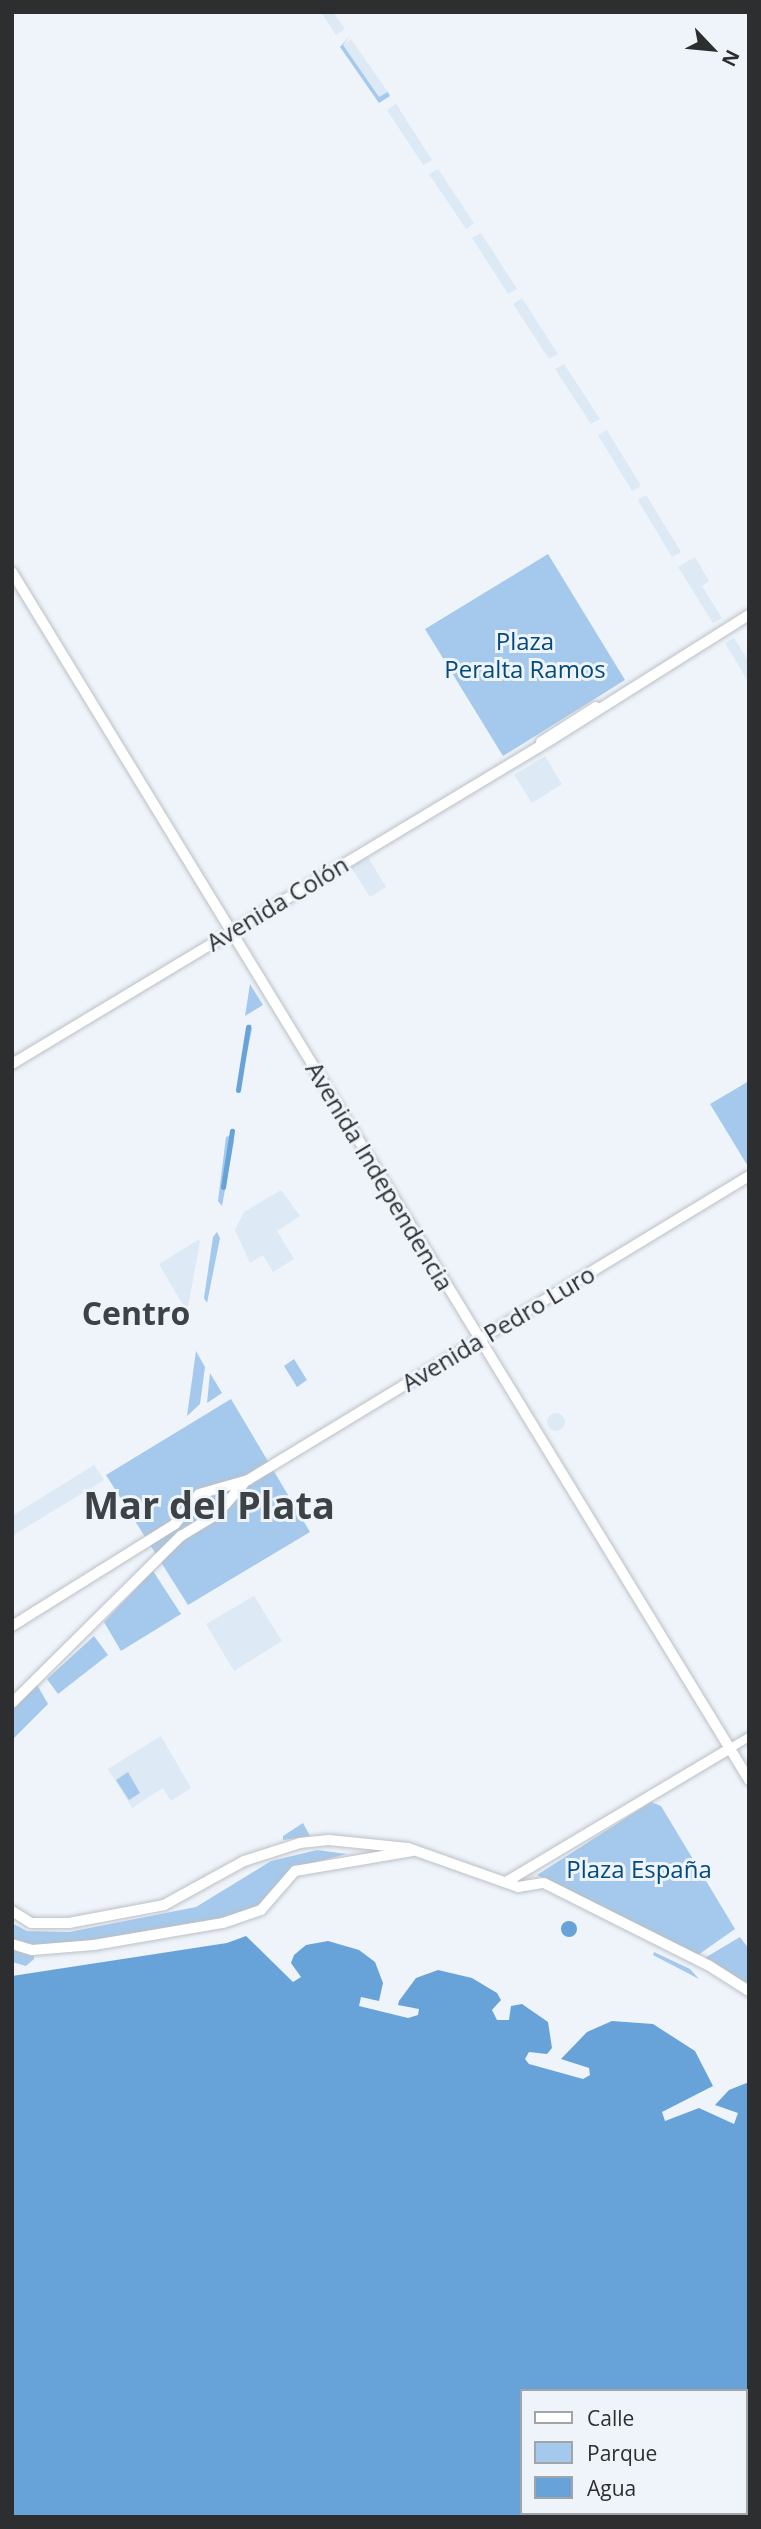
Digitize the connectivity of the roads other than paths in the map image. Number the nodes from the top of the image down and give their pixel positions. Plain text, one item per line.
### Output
1 (12, 572) edge
2 (749, 615) edge
3 (601, 706) junction
4 (542, 741) junction
5 (231, 931) junction
6 (12, 1063) edge
7 (749, 1175) edge
8 (480, 1339) junction
9 (248, 1480) junction
10 (207, 1490) junction
11 (194, 1501) junction
12 (219, 1510) junction
13 (210, 1518) junction
14 (175, 1524) junction
15 (181, 1536) junction
16 (12, 1626) edge
17 (12, 1703) edge
18 (749, 1737) edge
19 (729, 1749) junction
20 (749, 1780) edge
21 (360, 1843) junction
22 (412, 1851) junction
23 (361, 1858) junction
24 (499, 1880) junction
25 (12, 1911) edge
26 (12, 1944) edge
27 (749, 1991) edge

1 - 5 main road, Avenida Independencia
2 - 3 main road, Avenida Colón
3 - 4 main road, Avenida Colón
3 - 4 main road, Avenida Colón
4 - 5 main road, Avenida Colón
5 - 6 main road, Avenida Colón
5 - 8 main road, Avenida Independencia
7 - 8 main road, Avenida Pedro Luro
8 - 9 main road, Avenida Pedro Luro
8 - 19 main road, Avenida Independencia
9 - 10 main road, Avenida Pedro Luro
9 - 12 main road, Avenida Pedro Luro
10 - 11 main road
10 - 12 main road
11 - 13 main road
11 - 14 main road
12 - 13 main road
13 - 15 main road
14 - 15 main road
14 - 16 main road
15 - 17 main road
18 - 19 main road
19 - 20 main road, Avenida Independencia
19 - 24 main road
21 - 22 main road
21 - 23 main road
21 - 25 main road
22 - 23 main road
22 - 24 main road
23 - 26 main road
24 - 27 main road

